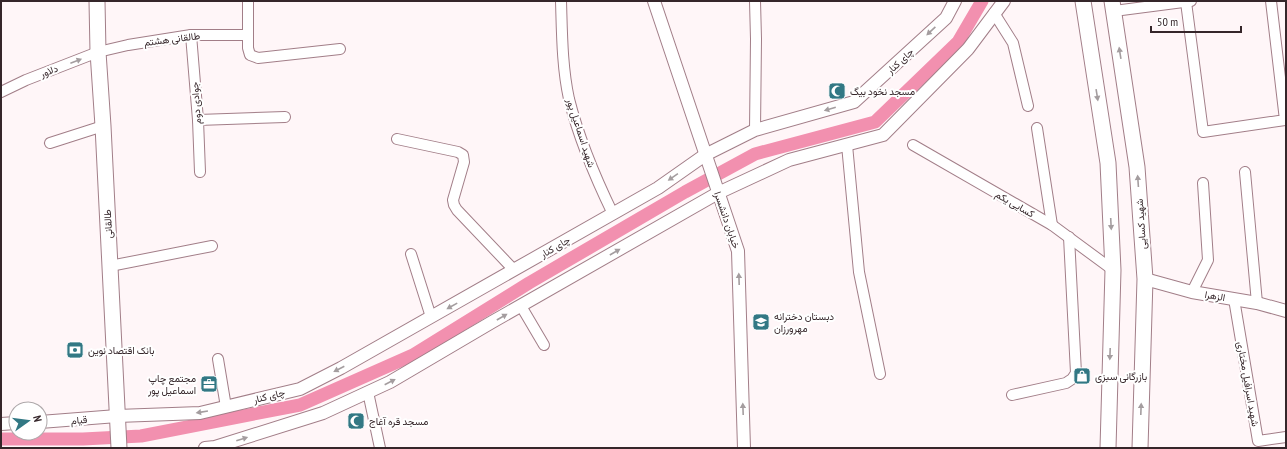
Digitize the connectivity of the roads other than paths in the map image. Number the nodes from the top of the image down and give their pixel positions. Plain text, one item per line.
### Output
1 (97, 1) edge
2 (248, 1) edge
3 (561, 1) edge
4 (654, 1) edge
5 (755, 1) edge
6 (955, 1) edge
7 (1004, 1) edge
8 (1189, 1) edge
9 (1270, 1) edge
10 (1081, 3) edge
11 (1113, 6) edge
12 (994, 14) junction
13 (191, 35) junction
14 (248, 35) junction
15 (340, 49) dead end
16 (98, 52) junction
17 (1, 92) edge
18 (1028, 106) dead end
19 (285, 117) dead end
20 (198, 120) junction
21 (103, 126) junction
22 (1037, 128) dead end
23 (755, 130) junction
24 (397, 139) dead end
25 (50, 143) dead end
26 (847, 145) junction
27 (913, 145) dead end
28 (705, 155) junction
29 (200, 172) dead end
30 (1245, 172) dead end
31 (1203, 183) dead end
32 (718, 193) junction
33 (613, 214) junction
34 (1052, 225) junction
35 (1069, 237) junction
36 (212, 246) dead end
37 (411, 254) dead end
38 (110, 266) junction
39 (514, 270) junction
40 (1113, 270) junction
41 (1145, 279) junction
42 (1192, 292) junction
43 (1234, 300) junction
44 (1257, 304) junction
45 (521, 306) junction
46 (1286, 311) edge
47 (431, 317) junction
48 (544, 345) dead end
49 (218, 359) dead end
50 (880, 374) dead end
51 (368, 392) junction
52 (1012, 395) dead end
53 (226, 407) junction
54 (117, 416) junction
55 (48, 421) edge
56 (1286, 437) edge
57 (119, 448) edge
58 (205, 448) edge
59 (380, 448) edge
60 (744, 448) edge
61 (1108, 448) edge
62 (1140, 448) edge

1 - 16 main road, طالقانی
2 - 14 street
3 - 33 street, شهید اسماعیل پور
4 - 28 street, خیابان دانشسرا
5 - 23 street
6 -> 23 street, چای کنار
7 - 12 street
8 - 9 street
8 - 11 street
10 -> 40 main road
41 -> 11 main road, شهید کسایی
12 - 18 street
12 - 26 street
13 - 14 street, طالقانی هشتم
13 - 16 street, طالقانی هشتم
13 - 20 street, جوادی دوم
14 - 15 street
17 -> 16 street, دلاور
16 - 21 main road, طالقانی
19 - 20 street
20 - 29 street, جوادی دوم
21 - 25 street
21 - 38 main road, طالقانی
22 - 34 street
23 - 28 street, چای کنار
24 - 39 street
26 - 32 street
26 - 50 street
27 - 34 street, کسایی یکم
28 - 32 street, خیابان دانشسرا
28 -> 33 street, چای کنار
30 - 44 street
31 - 42 street
45 -> 32 street
60 -> 32 street, خیابان دانشسرا
33 - 39 street, چای کنار
34 - 35 street, کسایی یکم
35 - 40 street, کسایی یکم
35 - 52 street
36 - 38 street
37 - 47 street
38 - 54 main road, طالقانی
39 -> 47 street, چای کنار
40 -> 61 main road
41 - 42 street, الزهرا
62 -> 41 main road, شهید کسایی
42 - 43 street, الزهرا
43 - 44 street, الزهرا
43 - 56 street, شهید اسرافیل مختاری
44 - 46 street, الزهرا
45 - 48 street
51 -> 45 street
47 -> 53 street, چای کنار
49 - 53 street
58 -> 51 street
51 - 59 street
53 -> 54 street, چای کنار
54 - 55 street, قیام
54 - 57 main road, طالقانی

